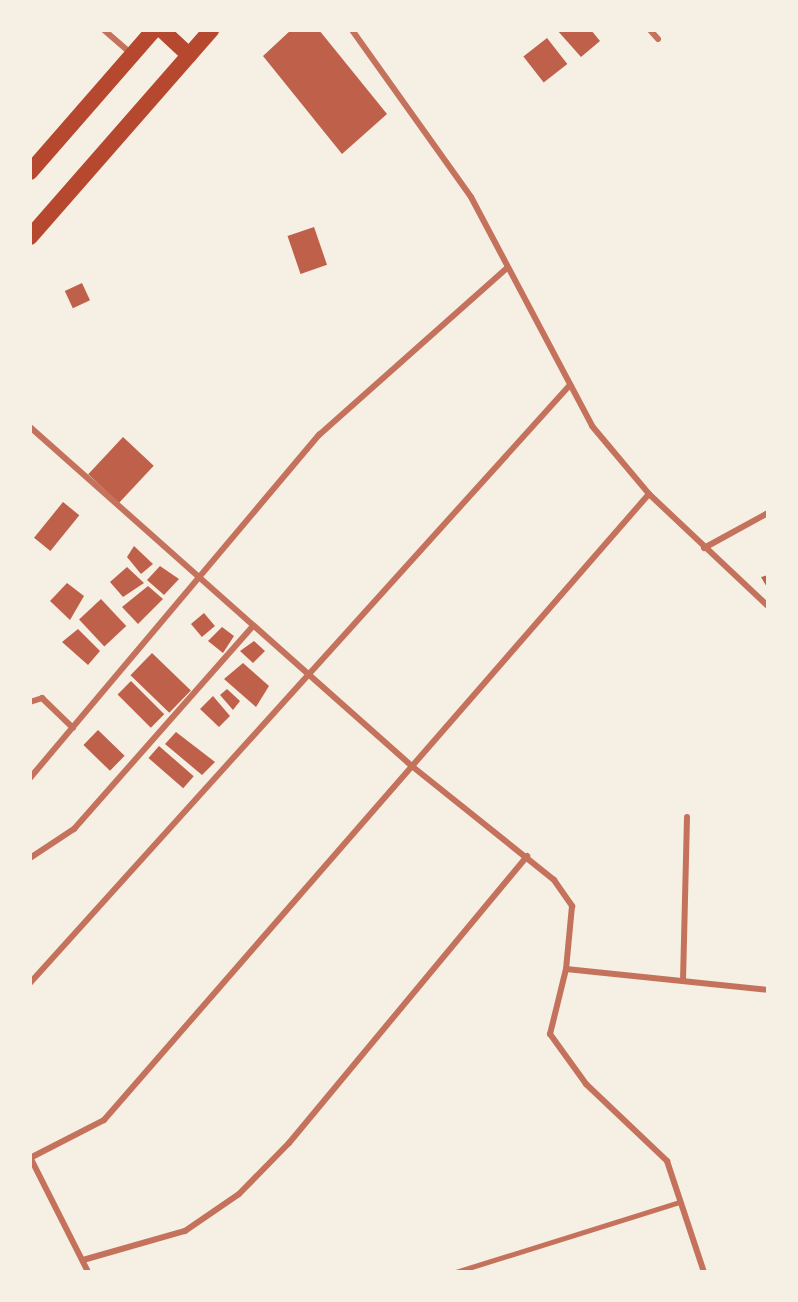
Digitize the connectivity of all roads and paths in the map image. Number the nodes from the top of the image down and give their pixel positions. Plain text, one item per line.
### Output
1 (105, 30) edge
2 (154, 30) edge
3 (162, 30) edge
4 (211, 30) edge
5 (352, 30) edge
6 (650, 30) edge
7 (658, 39) dead end
8 (133, 54) junction
9 (189, 55) junction
10 (30, 172) edge
11 (30, 237) edge
12 (507, 268) junction
13 (570, 385) junction
14 (30, 427) edge
15 (649, 494) junction
16 (768, 513) edge
17 (704, 548) junction
18 (196, 577) junction
19 (768, 606) edge
20 (253, 626) junction
21 (309, 673) junction
22 (30, 702) edge
23 (73, 728) junction
24 (413, 767) junction
25 (30, 778) edge
26 (687, 817) dead end
27 (528, 856) junction
28 (30, 858) edge
29 (566, 969) junction
30 (683, 981) junction
31 (30, 983) edge
32 (768, 990) edge
33 (30, 1158) edge
34 (680, 1202) junction
35 (83, 1260) junction
36 (88, 1272) edge
37 (456, 1272) edge
38 (704, 1272) edge

1 - 8 street
2 - 8 highway
3 - 9 highway
4 - 9 highway
5 - 12 street
6 - 7 street
8 - 10 highway
9 - 11 highway
12 - 13 street
12 - 18 street
13 - 15 street
13 - 21 street
14 - 18 street
15 - 17 street
15 - 24 street
16 - 17 street
17 - 19 street
18 - 20 street
18 - 23 street
20 - 21 street
20 - 28 street
21 - 24 street
21 - 31 street
22 - 23 street
23 - 25 street
24 - 27 street
24 - 33 street
26 - 30 street
27 - 29 street
27 - 35 street
29 - 30 street
29 - 34 street
30 - 32 street
33 - 35 street
34 - 37 lane
34 - 38 street
35 - 36 street

